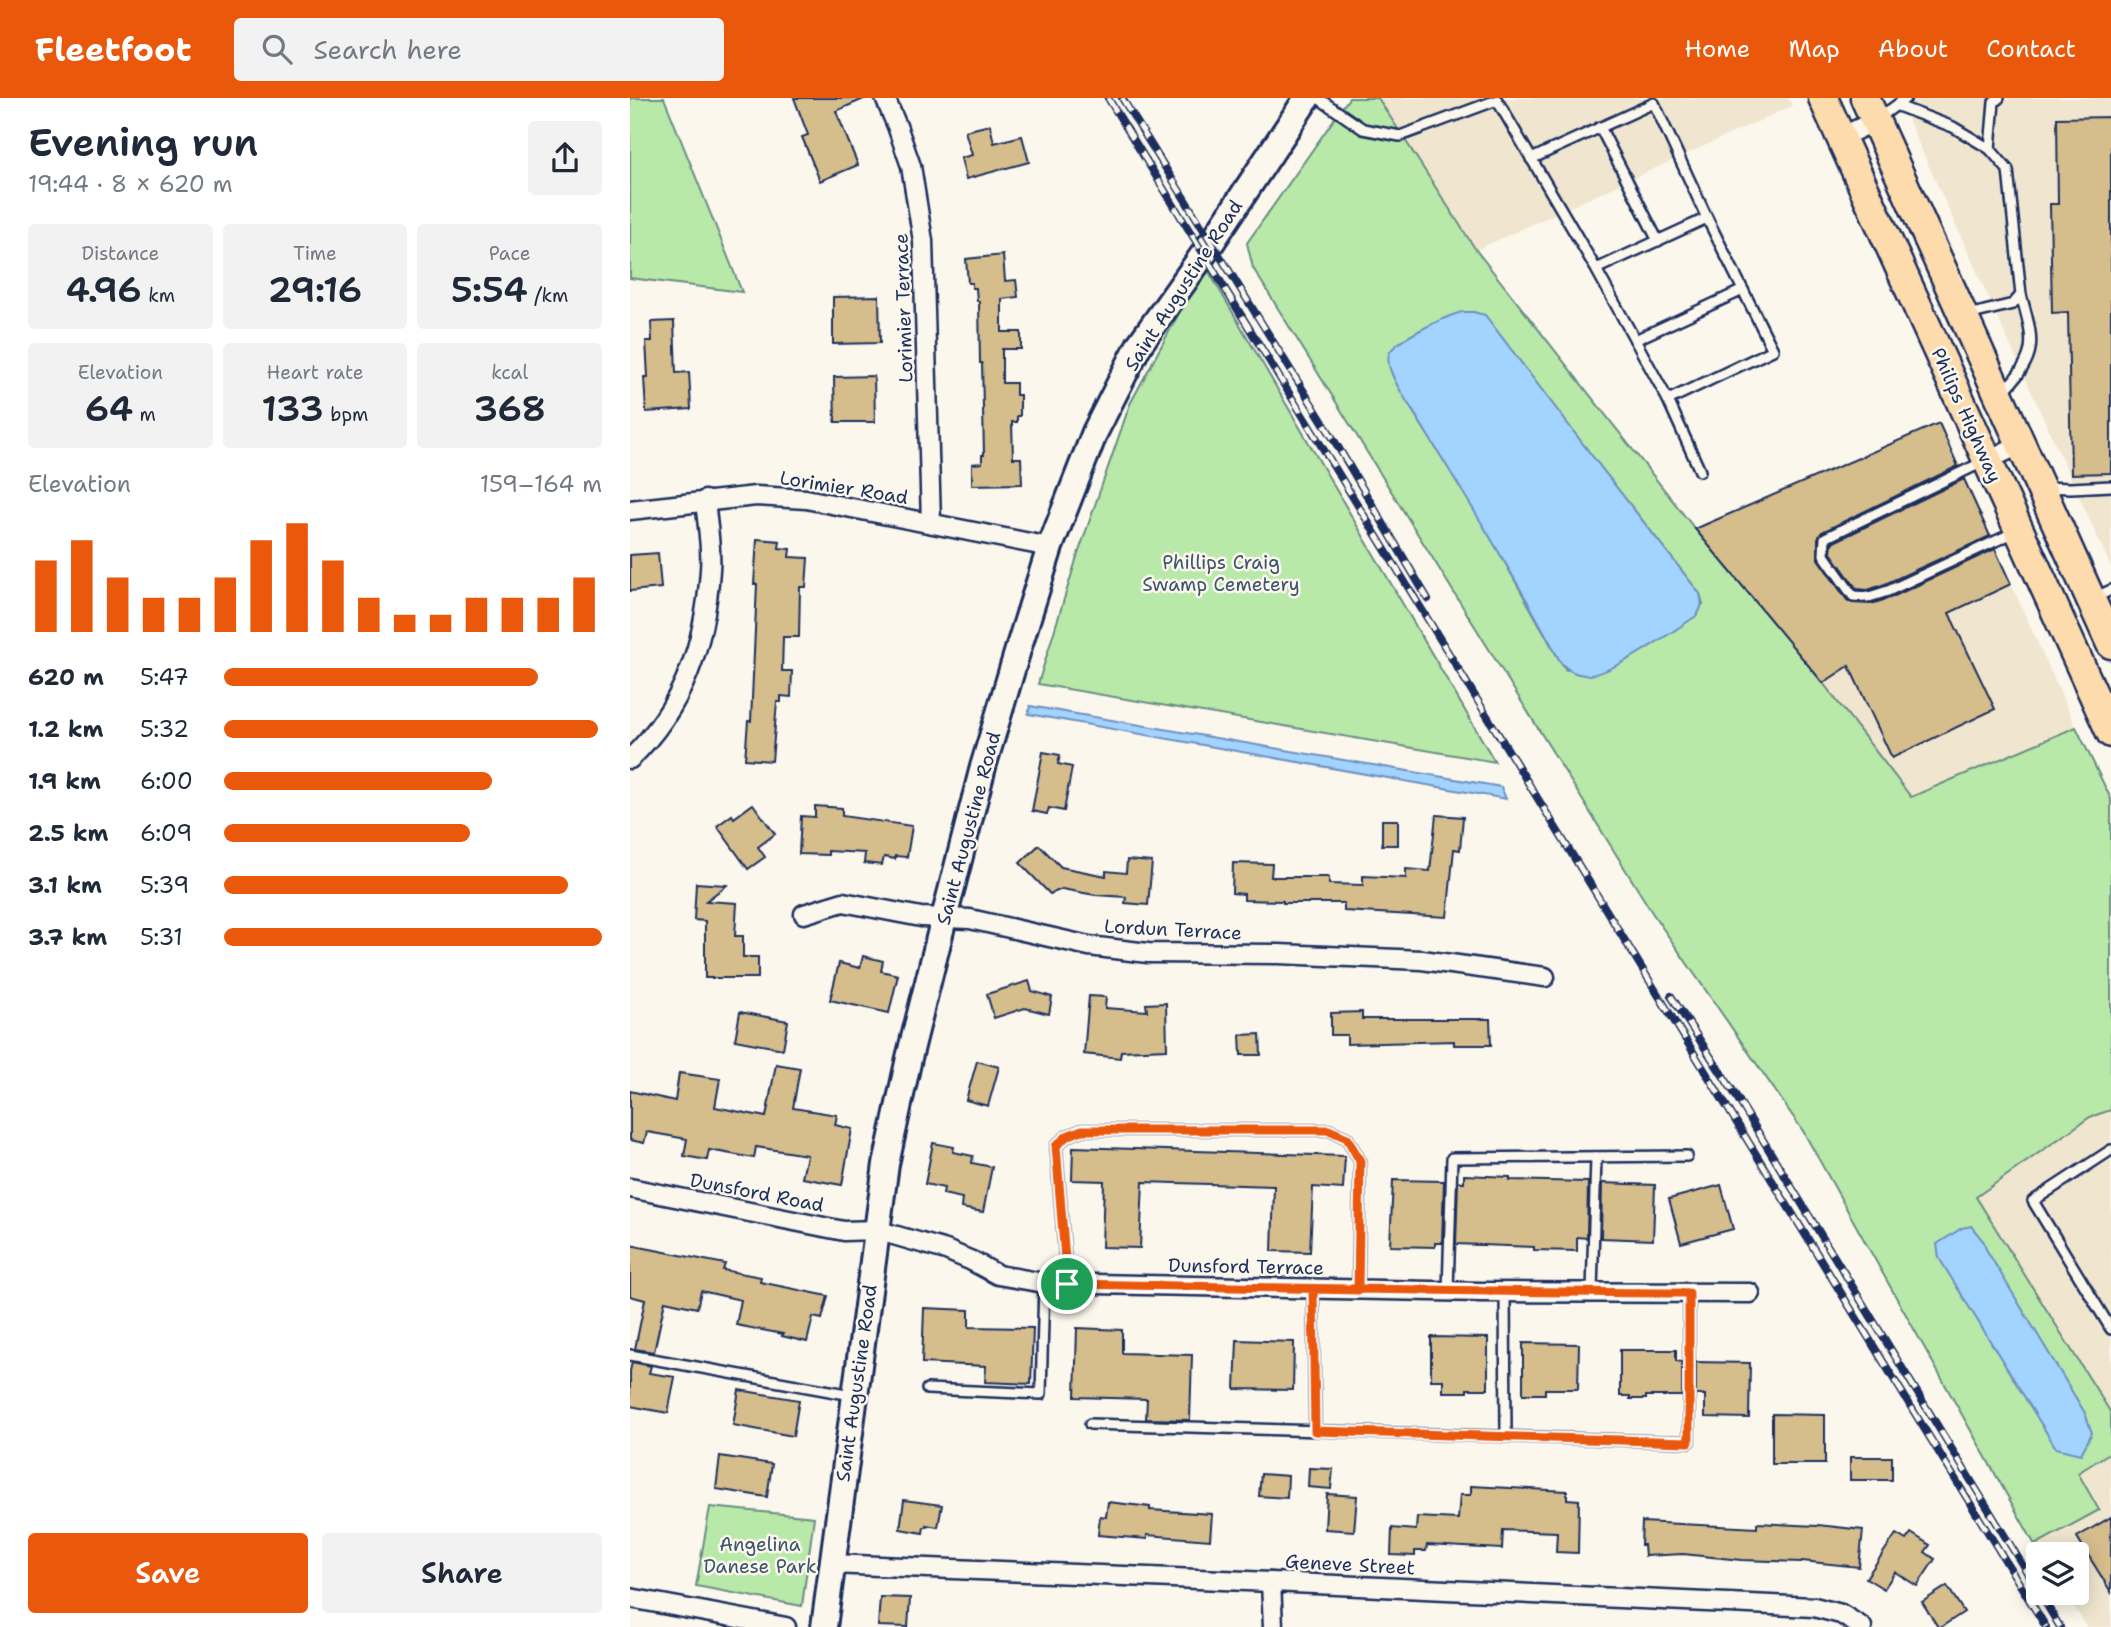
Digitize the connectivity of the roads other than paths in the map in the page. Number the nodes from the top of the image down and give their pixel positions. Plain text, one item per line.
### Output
1 (885, 98) edge
2 (1307, 98) edge
3 (1318, 98) edge
4 (1823, 98) edge
5 (1906, 98) edge
6 (1497, 99) edge
7 (1994, 99) edge
8 (1898, 106) junction
9 (1870, 109) edge
10 (1600, 127) junction
11 (1841, 137) junction
12 (1990, 149) junction
13 (1531, 159) junction
14 (1707, 218) junction
15 (1658, 241) junction
16 (1596, 270) junction
17 (1743, 290) junction
18 (2021, 295) junction
19 (1963, 316) junction
20 (1635, 340) junction
21 (1999, 396) junction
22 (1668, 400) junction
23 (2021, 444) junction
24 (1988, 460) junction
25 (1700, 471) dead end
26 (2040, 486) junction
27 (2111, 486) edge
28 (705, 500) junction
29 (630, 510) edge
30 (930, 523) junction
31 (2019, 530) junction
32 (1050, 547) junction
33 (2101, 595) edge
34 (2111, 644) edge
35 (2111, 733) edge
36 (630, 759) edge
37 (804, 915) dead end
38 (944, 918) junction
39 (1545, 977) dead end
40 (2111, 1150) edge
41 (1687, 1156) dead end
42 (1596, 1157) junction
43 (630, 1188) edge
44 (876, 1230) junction
45 (1045, 1283) junction
46 (1067, 1284) junction
47 (1313, 1289) junction
48 (1358, 1290) junction
49 (1448, 1291) junction
50 (1505, 1292) junction
51 (1592, 1292) junction
52 (1689, 1293) junction
53 (1750, 1293) dead end
54 (2111, 1329) edge
55 (630, 1355) edge
56 (927, 1389) dead end
57 (854, 1396) junction
58 (1090, 1424) dead end
59 (1315, 1431) junction
60 (1506, 1436) junction
61 (831, 1564) junction
62 (1271, 1582) junction
63 (630, 1598) edge
64 (786, 1627) edge
65 (824, 1627) edge
66 (1273, 1627) edge
67 (1862, 1627) edge

1 - 30 street, Lorimier Terrace
2 - 32 main road, Saint Augustine Road
3 - 6 lane
4 - 11 main road, Philips Highway
5 - 8 lane
6 - 13 lane
7 - 12 lane
8 - 9 lane
8 - 12 lane
9 - 11 street
9 - 19 main road, Philips Highway
10 - 13 lane
10 - 14 lane
10 - 15 lane
11 - 24 main road, Philips Highway
12 - 18 lane
13 - 16 lane
14 - 15 lane
14 - 17 lane
15 - 16 lane
16 - 20 lane
17 - 20 lane
17 - 22 lane
18 - 19 lane
18 - 21 lane
19 - 21 main road, Philips Highway
20 - 22 lane
21 - 23 main road, Philips Highway
22 - 25 lane
23 - 24 street
23 - 26 main road, Philips Highway
24 - 31 main road, Philips Highway
24 - 31 lane
26 - 27 lane
26 - 33 main road, Philips Highway
28 - 29 street, Lorimier Road
28 - 30 street, Lorimier Road
28 - 36 street
30 - 32 street, Lorimier Road
31 - 35 main road, Philips Highway
32 - 38 main road, Saint Augustine Road
33 - 34 main road, Philips Highway
37 - 38 street, Lordun Terrace
38 - 39 street, Lordun Terrace
38 - 44 main road, Saint Augustine Road
40 - 54 lane
41 - 42 lane
42 - 49 lane
42 - 51 lane
43 - 44 street, Dunsford Road
44 - 45 street, Dunsford Terrace
44 - 57 main road, Saint Augustine Road
45 - 46 street, Dunsford Terrace
45 - 56 lane
46 - 47 street, Dunsford Terrace
46 - 48 lane
47 - 48 street, Dunsford Terrace
47 - 59 lane
48 - 49 street, Dunsford Terrace
49 - 50 street, Dunsford Terrace
50 - 51 street, Dunsford Terrace
50 - 60 lane
51 - 52 street, Dunsford Terrace
52 - 53 street, Dunsford Terrace
52 - 60 lane
55 - 57 lane
57 - 61 main road, Saint Augustine Road
58 - 59 lane
59 - 60 lane
61 - 62 street, Geneve Street
61 - 65 main road, Saint Augustine Road
62 - 66 street
62 - 67 street, Geneve Street
63 - 64 street

